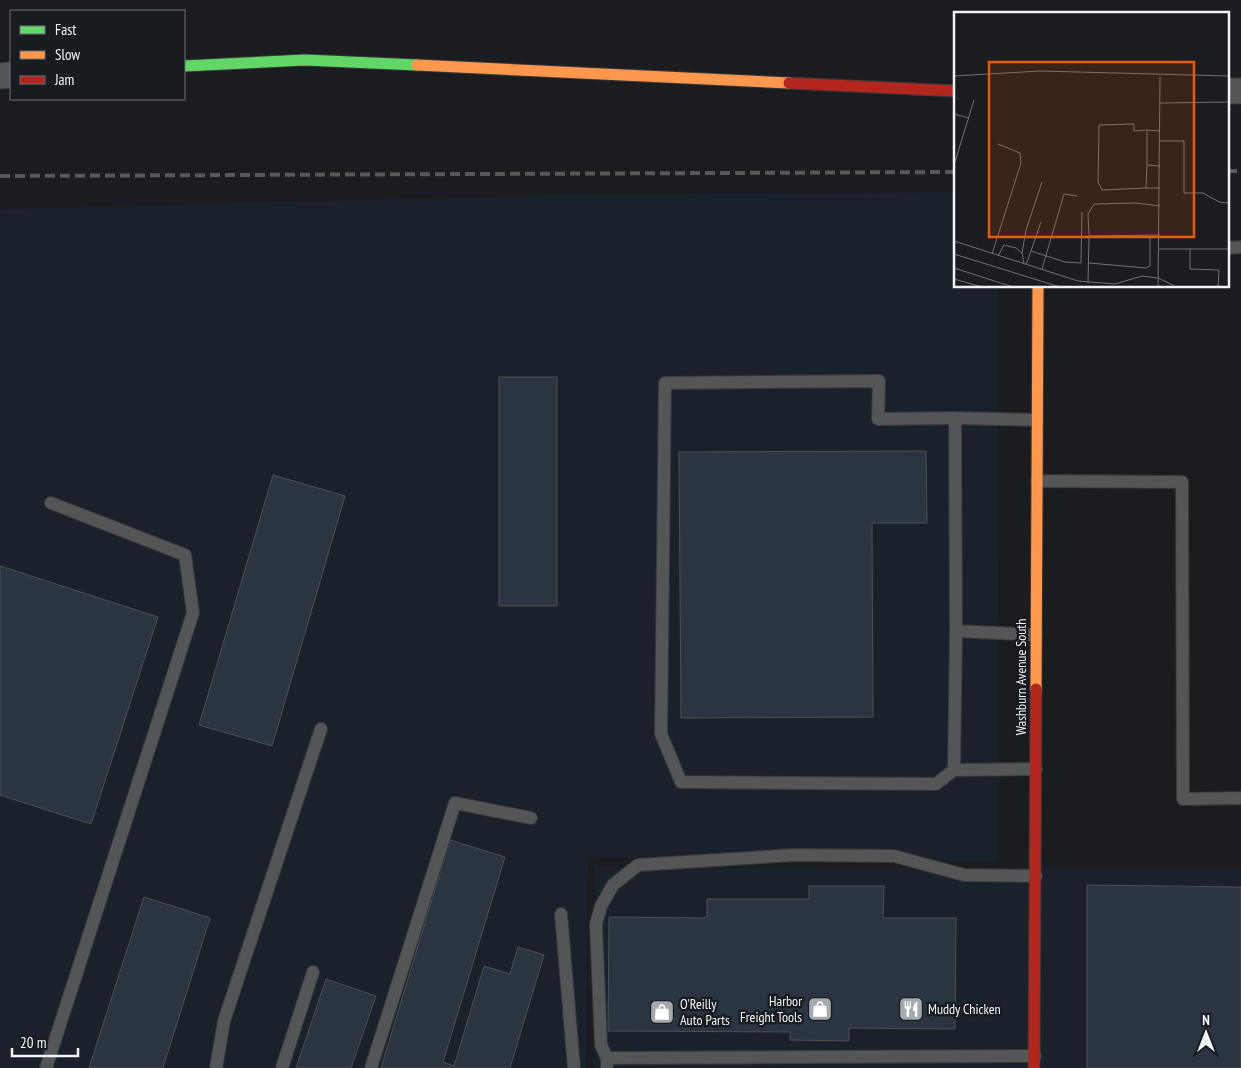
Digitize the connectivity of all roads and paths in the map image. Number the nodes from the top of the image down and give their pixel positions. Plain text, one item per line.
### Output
1 (185, 66) edge
2 (954, 91) edge
3 (1228, 91) edge
4 (1241, 91) edge
5 (1241, 247) edge
6 (1228, 248) edge
7 (1038, 288) edge
8 (955, 418) junction
9 (1038, 420) junction
10 (1037, 481) junction
11 (51, 503) dead end
12 (956, 631) junction
13 (1036, 635) junction
14 (321, 729) dead end
15 (1036, 769) junction
16 (954, 770) junction
17 (1241, 798) edge
18 (531, 818) dead end
19 (1036, 876) junction
20 (561, 914) dead end
21 (313, 972) dead end
22 (976, 1062) edge
23 (1035, 1062) edge
24 (607, 1063) edge
25 (46, 1068) edge
26 (216, 1068) edge
27 (282, 1068) edge
28 (372, 1068) edge
29 (574, 1068) edge

1 - 2 street
3 - 4 street
5 - 6 lane
7 - 9 street, Washburn Avenue South
8 - 9 lane
8 - 12 lane
8 - 16 lane
9 - 10 street, Washburn Avenue South
10 - 13 street, Washburn Avenue South
10 - 17 lane
11 - 25 lane
12 - 13 lane
12 - 16 lane
13 - 15 street, Washburn Avenue South
14 - 26 lane
15 - 16 lane
15 - 19 street, Washburn Avenue South
18 - 28 lane
19 - 23 street, Washburn Avenue South
19 - 24 lane
20 - 29 lane
21 - 27 lane
22 - 23 lane
22 - 24 lane

